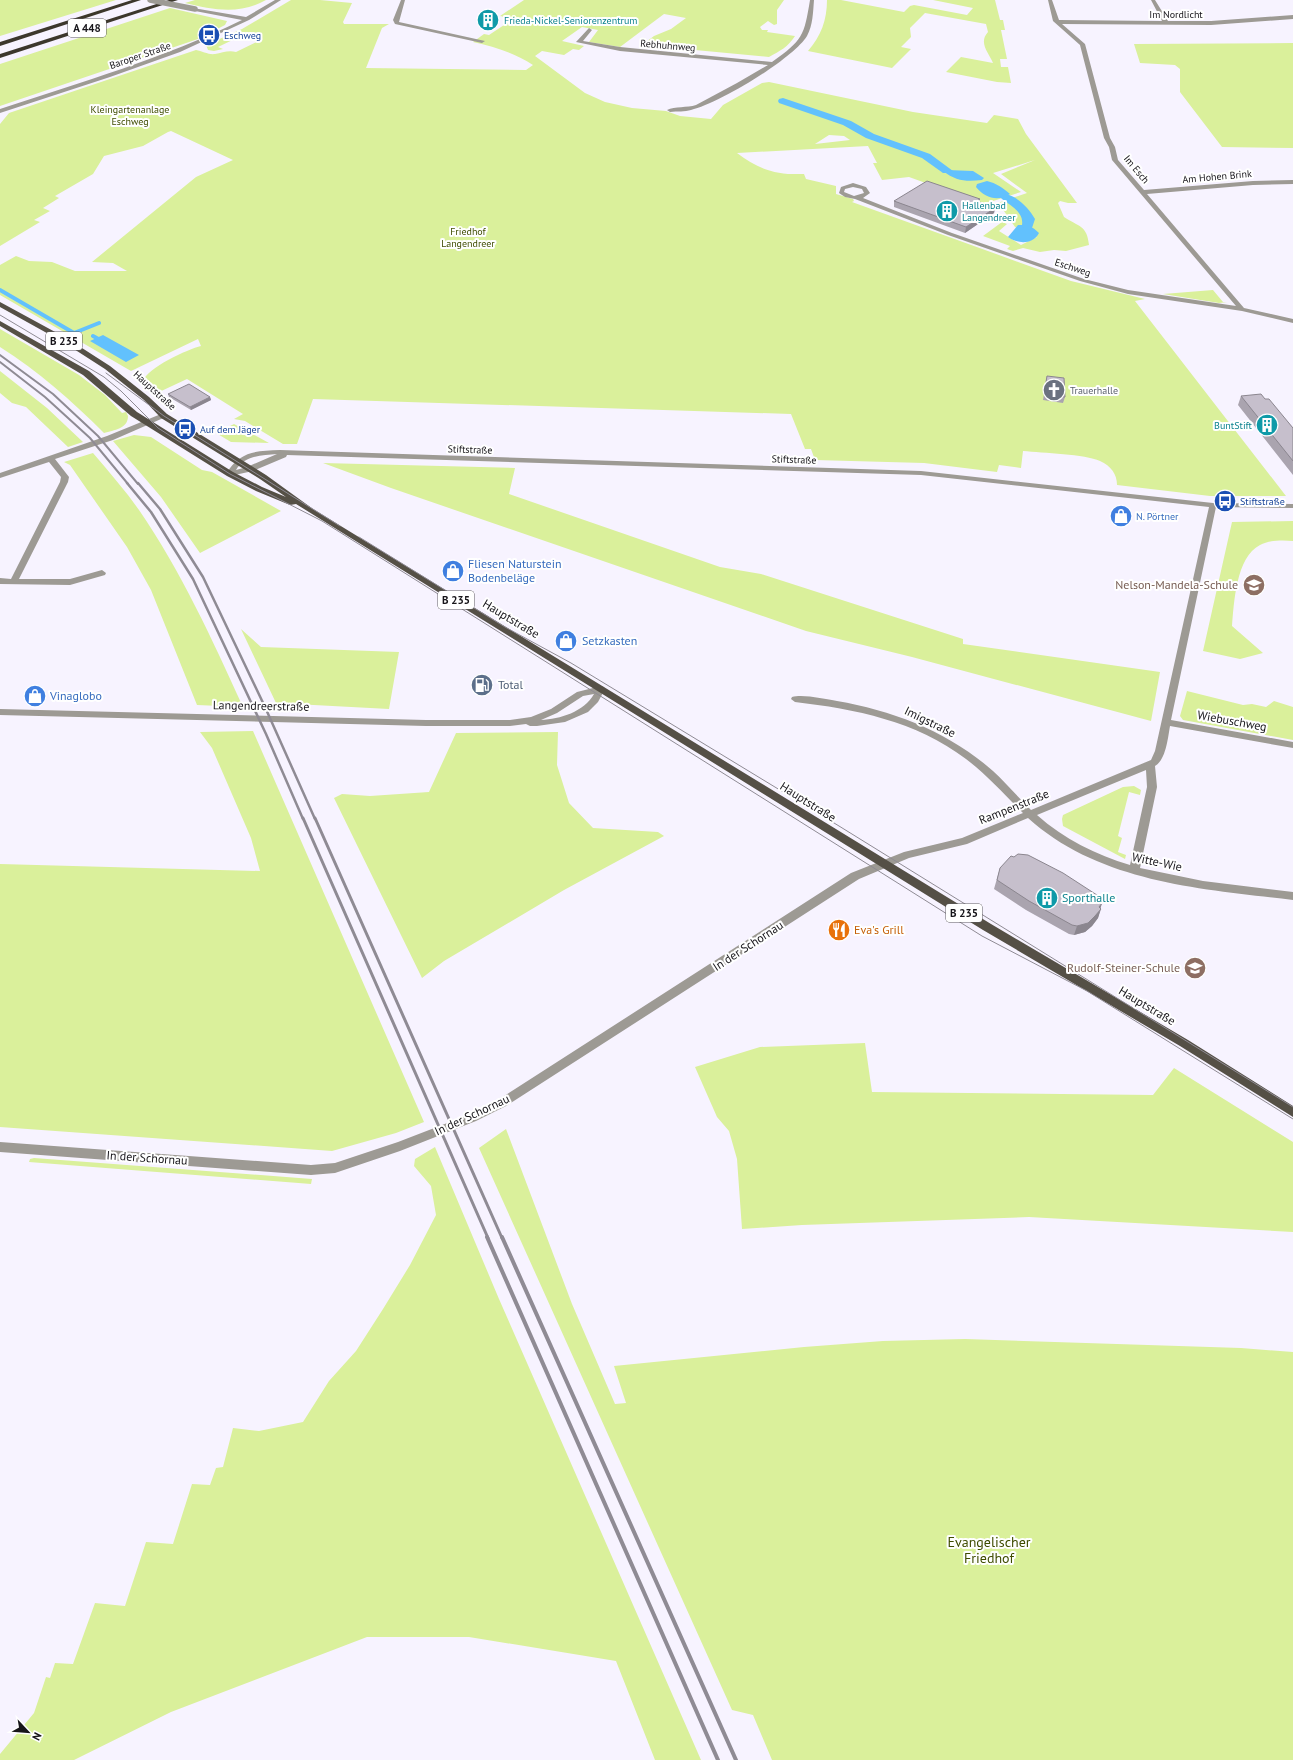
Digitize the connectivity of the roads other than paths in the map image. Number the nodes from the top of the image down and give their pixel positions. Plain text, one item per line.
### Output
1 (138, 0) edge
2 (150, 0) edge
3 (175, 0) edge
4 (278, 0) edge
5 (404, 0) edge
6 (812, 0) edge
7 (1050, 0) edge
8 (1153, 0) edge
9 (1293, 17) edge
10 (247, 19) junction
11 (1058, 22) junction
12 (1166, 23) junction
13 (589, 30) dead end
14 (482, 41) dead end
15 (0, 43) edge
16 (0, 56) edge
17 (772, 64) junction
18 (670, 110) dead end
19 (0, 111) edge
20 (1293, 182) edge
21 (1143, 192) junction
22 (855, 197) junction
23 (0, 304) edge
24 (1242, 309) junction
25 (1293, 321) edge
26 (0, 323) edge
27 (164, 416) junction
28 (148, 422) junction
29 (293, 453) junction
30 (51, 459) junction
31 (238, 462) junction
32 (250, 469) junction
33 (230, 474) junction
34 (0, 476) edge
35 (1213, 505) junction
36 (1293, 506) edge
37 (310, 511) junction
38 (102, 573) dead end
39 (0, 581) edge
40 (14, 581) junction
41 (601, 690) junction
42 (795, 699) dead end
43 (0, 712) edge
44 (520, 722) junction
45 (1166, 722) junction
46 (1293, 744) edge
47 (1150, 764) junction
48 (1029, 815) junction
49 (884, 864) junction
50 (1134, 871) junction
51 (1293, 896) edge
52 (1293, 1112) edge
53 (0, 1147) edge

1 - 15 highway, A 448
2 - 10 street, bridge
3 - 16 highway, A 448
4 - 10 street, Baroper Straße
5 - 14 street
6 - 17 street
7 - 11 street, Im Esch
8 - 12 street
9 - 12 street, Im Nordlicht
10 - 19 street, Baroper Straße
11 - 12 street, Im Nordlicht
11 - 21 street, Im Esch
13 - 17 street, Rebhuhnweg
17 - 18 street
20 - 21 street, Am Hohen Brink
21 - 24 street, Im Esch
22 - 22 street, Eschweg
22 - 24 street, Eschweg
23 - 27 main road, Hauptstraße / B 235
24 - 25 street, Eschweg
26 - 28 main road, Hauptstraße / B 235
27 - 28 street
27 - 31 main road, Hauptstraße / B 235
28 - 30 street
28 - 33 main road, Hauptstraße / B 235
29 - 31 street, Stiftstraße
29 - 32 street, Stiftstraße
29 - 35 street, Stiftstraße
30 - 34 street
30 - 40 street
31 - 32 main road, Hauptstraße / B 235
31 - 33 street
32 - 33 street, Stiftstraße
32 - 37 main road, Hauptstraße / B 235
33 - 37 main road, Hauptstraße / B 235
35 - 36 street, Stiftstraße
35 - 45 street
37 - 41 main road, Hauptstraße / B 235
38 - 40 street
39 - 40 street
41 - 44 street, Langendreerstraße
41 - 44 street, Langendreerstraße
41 - 49 main road, Hauptstraße / B 235
42 - 48 street, Imigstraße
43 - 44 street, Langendreerstraße
45 - 46 street, Wiebuschweg
45 - 47 street
47 - 48 street, Rampenstraße
47 - 50 street
48 - 49 street, Rampenstraße
48 - 50 street, Witte-Wie
49 - 52 main road, Hauptstraße / B 235
49 - 53 street, In der Schornau
50 - 51 street, Witte-Wie

